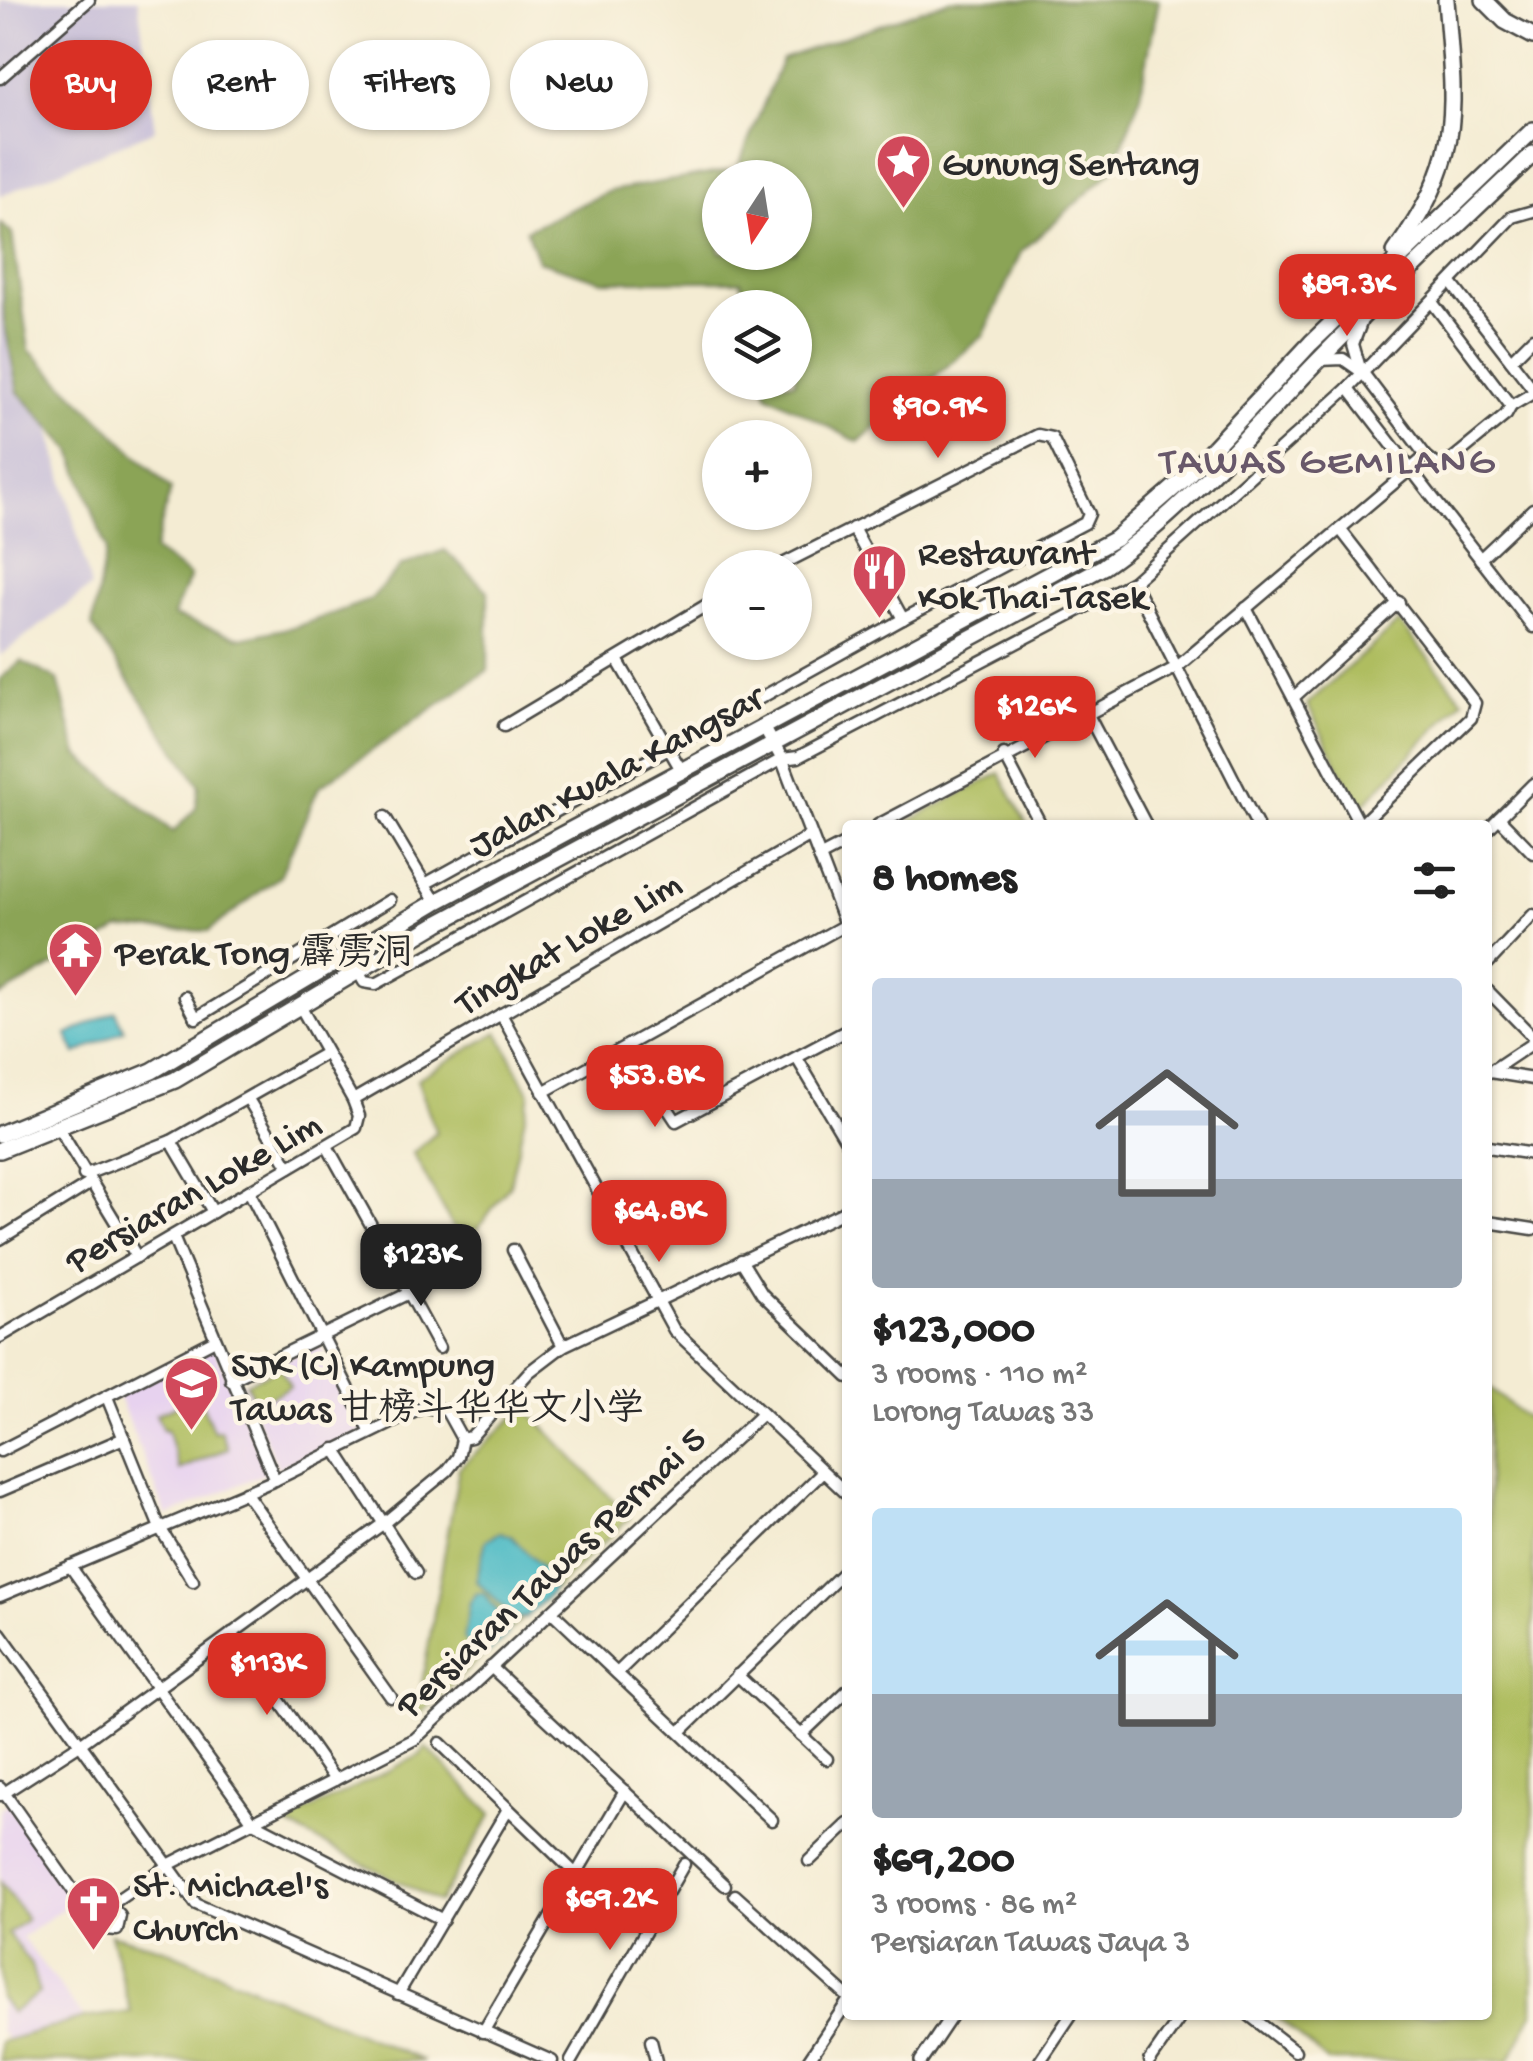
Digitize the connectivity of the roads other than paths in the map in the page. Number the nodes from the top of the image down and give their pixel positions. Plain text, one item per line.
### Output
1 (89, 0) edge
2 (1446, 0) edge
3 (1484, 0) edge
4 (1533, 36) edge
5 (0, 78) edge
6 (1533, 130) edge
7 (1533, 154) edge
8 (1533, 170) edge
9 (1486, 198) junction
10 (1533, 211) edge
11 (1388, 270) junction
12 (1451, 282) junction
13 (1432, 302) junction
14 (1366, 313) junction
15 (1533, 338) edge
16 (1318, 360) junction
17 (1511, 360) junction
18 (1533, 361) edge
19 (1362, 373) junction
20 (1521, 373) junction
21 (1348, 388) junction
22 (1533, 391) edge
23 (1511, 406) junction
24 (1426, 456) junction
25 (1411, 469) junction
26 (1533, 508) edge
27 (853, 528) junction
28 (1340, 529) junction
29 (810, 550) edge
30 (1480, 559) junction
31 (998, 571) junction
32 (1133, 582) junction
33 (1011, 594) junction
34 (1053, 596) junction
35 (1399, 602) junction
36 (702, 608) edge
37 (1246, 608) junction
38 (903, 619) junction
39 (1533, 627) edge
40 (990, 630) junction
41 (618, 660) junction
42 (1177, 667) junction
43 (1294, 697) junction
44 (1087, 712) junction
45 (504, 726) dead end
46 (764, 727) junction
47 (670, 750) junction
48 (778, 752) junction
49 (1004, 754) junction
50 (680, 768) junction
51 (1533, 784) edge
52 (385, 818) dead end
53 (1499, 818) junction
54 (887, 820) edge
55 (1038, 820) edge
56 (1143, 820) edge
57 (1254, 820) edge
58 (1357, 820) edge
59 (1365, 820) edge
60 (1492, 825) edge
61 (811, 835) junction
62 (842, 845) edge
63 (1533, 853) edge
64 (820, 858) junction
65 (425, 884) junction
66 (390, 900) dead end
67 (436, 902) junction
68 (375, 909) junction
69 (1533, 915) edge
70 (842, 917) edge
71 (842, 930) edge
72 (385, 932) junction
73 (1492, 959) edge
74 (1492, 994) edge
75 (185, 997) dead end
76 (234, 999) junction
77 (300, 1006) junction
78 (501, 1014) junction
79 (244, 1016) junction
80 (842, 1034) edge
81 (1533, 1040) edge
82 (326, 1053) junction
83 (798, 1060) junction
84 (1492, 1070) edge
85 (1492, 1074) edge
86 (1533, 1080) edge
87 (654, 1086) dead end
88 (543, 1092) junction
89 (248, 1099) junction
90 (353, 1100) junction
91 (59, 1129) junction
92 (0, 1134) edge
93 (842, 1134) edge
94 (171, 1141) junction
95 (327, 1146) junction
96 (1492, 1148) edge
97 (0, 1150) edge
98 (1533, 1154) edge
99 (289, 1168) junction
100 (86, 1180) junction
101 (249, 1191) junction
102 (213, 1212) junction
103 (842, 1213) edge
104 (1492, 1223) edge
105 (1533, 1229) edge
106 (173, 1237) junction
107 (0, 1239) edge
108 (513, 1250) dead end
109 (137, 1257) junction
110 (742, 1260) junction
111 (409, 1294) junction
112 (656, 1300) junction
113 (319, 1336) junction
114 (0, 1337) edge
115 (214, 1341) junction
116 (563, 1346) junction
117 (439, 1348) dead end
118 (842, 1370) edge
119 (231, 1380) junction
120 (108, 1397) junction
121 (760, 1415) junction
122 (370, 1431) junction
123 (468, 1437) junction
124 (124, 1438) junction
125 (336, 1449) junction
126 (0, 1451) edge
127 (823, 1472) junction
128 (275, 1480) junction
129 (842, 1489) edge
130 (0, 1491) edge
131 (246, 1492) junction
132 (384, 1522) junction
133 (160, 1528) junction
134 (70, 1566) junction
135 (416, 1573) dead end
136 (842, 1574) edge
137 (310, 1576) junction
138 (194, 1581) dead end
139 (0, 1596) edge
140 (552, 1612) junction
141 (0, 1632) edge
142 (232, 1632) junction
143 (492, 1668) junction
144 (616, 1673) junction
145 (737, 1674) junction
146 (158, 1686) junction
147 (842, 1696) edge
148 (391, 1697) dead end
149 (680, 1731) junction
150 (801, 1735) junction
151 (82, 1742) junction
152 (440, 1743) dead end
153 (826, 1759) dead end
154 (334, 1780) junction
155 (625, 1791) junction
156 (2, 1792) edge
157 (508, 1809) junction
158 (772, 1820) dead end
159 (253, 1822) junction
160 (842, 1830) edge
161 (809, 1861) dead end
162 (170, 1864) junction
163 (684, 1864) dead end
164 (576, 1874) junction
165 (725, 1886) dead end
166 (735, 1895) dead end
167 (442, 1920) junction
168 (842, 1993) edge
169 (398, 1994) junction
170 (842, 2008) edge
171 (949, 2020) edge
172 (1068, 2020) edge
173 (1179, 2020) edge
174 (1255, 2020) edge
175 (483, 2032) junction
176 (652, 2041) dead end
177 (1295, 2051) dead end
178 (1153, 2060) edge
179 (552, 2061) edge
180 (571, 2061) edge
181 (656, 2061) edge
182 (808, 2061) edge
183 (921, 2061) edge
184 (1040, 2061) edge

1 - 5 street
2 - 11 highway
3 - 4 highway
6 - 11 highway, Jalan Kuala Kangsar
7 - 9 highway, Jalan Kuala Kangsar
8 - 9 highway
9 - 14 highway, Jalan Kuala Kangsar
10 - 12 street
11 - 33 highway, Jalan Kuala Kangsar
12 - 13 street
12 - 17 street
13 - 19 street
13 - 23 street
14 - 16 highway, Jalan Kuala Kangsar
14 - 19 street
15 - 17 street
16 - 19 street
16 - 34 highway, Jalan Kuala Kangsar
17 - 20 street
18 - 20 street
19 - 21 street
19 - 24 street
20 - 22 street
21 - 25 street
21 - 32 street
22 - 23 street
23 - 24 street
24 - 25 street
25 - 28 street
25 - 30 street
26 - 30 street
27 - 29 street
27 - 31 street
27 - 38 street
28 - 35 street
28 - 37 street
30 - 39 street
31 - 33 street
31 - 38 street
32 - 42 street
32 - 48 street
33 - 34 highway
33 - 40 highway
33 - 46 highway, Jalan Kuala Kangsar
34 - 40 highway, Jalan Kuala Kangsar
35 - 43 street
35 - 59 street
36 - 41 street
37 - 42 street
37 - 43 street
38 - 47 street
40 - 48 highway, Jalan Kuala Kangsar
41 - 45 street
41 - 47 street
42 - 44 street
42 - 57 street
43 - 58 street
44 - 49 street
44 - 56 street
46 - 48 street
46 - 50 highway, Jalan Kuala Kangsar
47 - 50 street
47 - 65 street
48 - 61 street
48 - 77 highway, Jalan Kuala Kangsar
49 - 54 street
49 - 55 street
50 - 67 highway, Jalan Kuala Kangsar
51 - 53 street
52 - 65 street
53 - 60 street
53 - 63 street
61 - 64 street
61 - 78 street, Tingkat Loke Lim
62 - 64 street
64 - 70 street
65 - 67 street
66 - 68 street
67 - 72 highway, Jalan Kuala Kangsar
68 - 72 street
68 - 76 street
69 - 73 street
71 - 88 street
72 - 79 highway, Jalan Kuala Kangsar
74 - 81 street
75 - 76 street
76 - 79 street
77 - 82 street
77 - 91 highway, Jalan Kuala Kangsar
78 - 88 street
78 - 90 street, Tingkat Loke Lim
79 - 92 highway, Jalan Kuala Kangsar
80 - 83 street
81 - 84 street
82 - 89 street
82 - 90 street
83 - 87 street
83 - 93 street
85 - 86 street
88 - 112 street
89 - 94 street
89 - 99 street
90 - 95 street, Persiaran Loke Lim
91 - 97 highway, Jalan Kuala Kangsar
91 - 100 street
94 - 100 street
94 - 102 street
95 - 99 street, Persiaran Loke Lim
95 - 111 street
96 - 98 street
99 - 101 street, Persiaran Loke Lim
100 - 107 street
100 - 109 street
101 - 102 street, Persiaran Loke Lim
101 - 113 street
102 - 106 street, Persiaran Loke Lim
103 - 110 street
104 - 105 street
106 - 109 street, Persiaran Loke Lim
106 - 115 street
108 - 116 street
109 - 114 street, Persiaran Loke Lim
110 - 112 street
110 - 118 street
111 - 113 street
111 - 117 street
112 - 116 street
112 - 121 street
113 - 119 street
113 - 122 street
115 - 119 street
115 - 120 street
116 - 123 street
119 - 128 street
120 - 124 street
120 - 126 street
121 - 127 street
121 - 140 street, Persiaran Tawas Permai 5
122 - 123 street
122 - 125 street
123 - 132 street
124 - 130 street
124 - 133 street
125 - 128 street
125 - 132 street
127 - 129 street
127 - 144 street
128 - 131 street
131 - 133 street
131 - 137 street
132 - 135 street
132 - 137 street
133 - 134 street
133 - 138 street
134 - 139 street
134 - 146 street
136 - 145 street
137 - 142 street
137 - 148 street
140 - 143 street, Persiaran Tawas Permai 5
140 - 144 street
141 - 151 street
142 - 146 street
142 - 154 street
143 - 154 street, Persiaran Tawas Permai 5
143 - 155 street
144 - 149 street
145 - 149 street
145 - 150 street
146 - 151 street
146 - 159 street
147 - 150 street
149 - 158 street
150 - 153 street
151 - 156 street
151 - 162 street
152 - 157 street
154 - 159 street, Persiaran Tawas Permai 5
155 - 164 street
155 - 165 street
156 - 162 street, Persiaran Tawas Permai 5
157 - 164 street
157 - 167 street
159 - 162 street, Persiaran Tawas Permai 5
159 - 167 street
160 - 161 street
162 - 169 street
163 - 180 street
164 - 175 street
166 - 168 street
167 - 169 street
169 - 175 street
170 - 182 street
171 - 183 street
172 - 184 street
173 - 178 street
174 - 177 street
175 - 179 street
176 - 181 street

